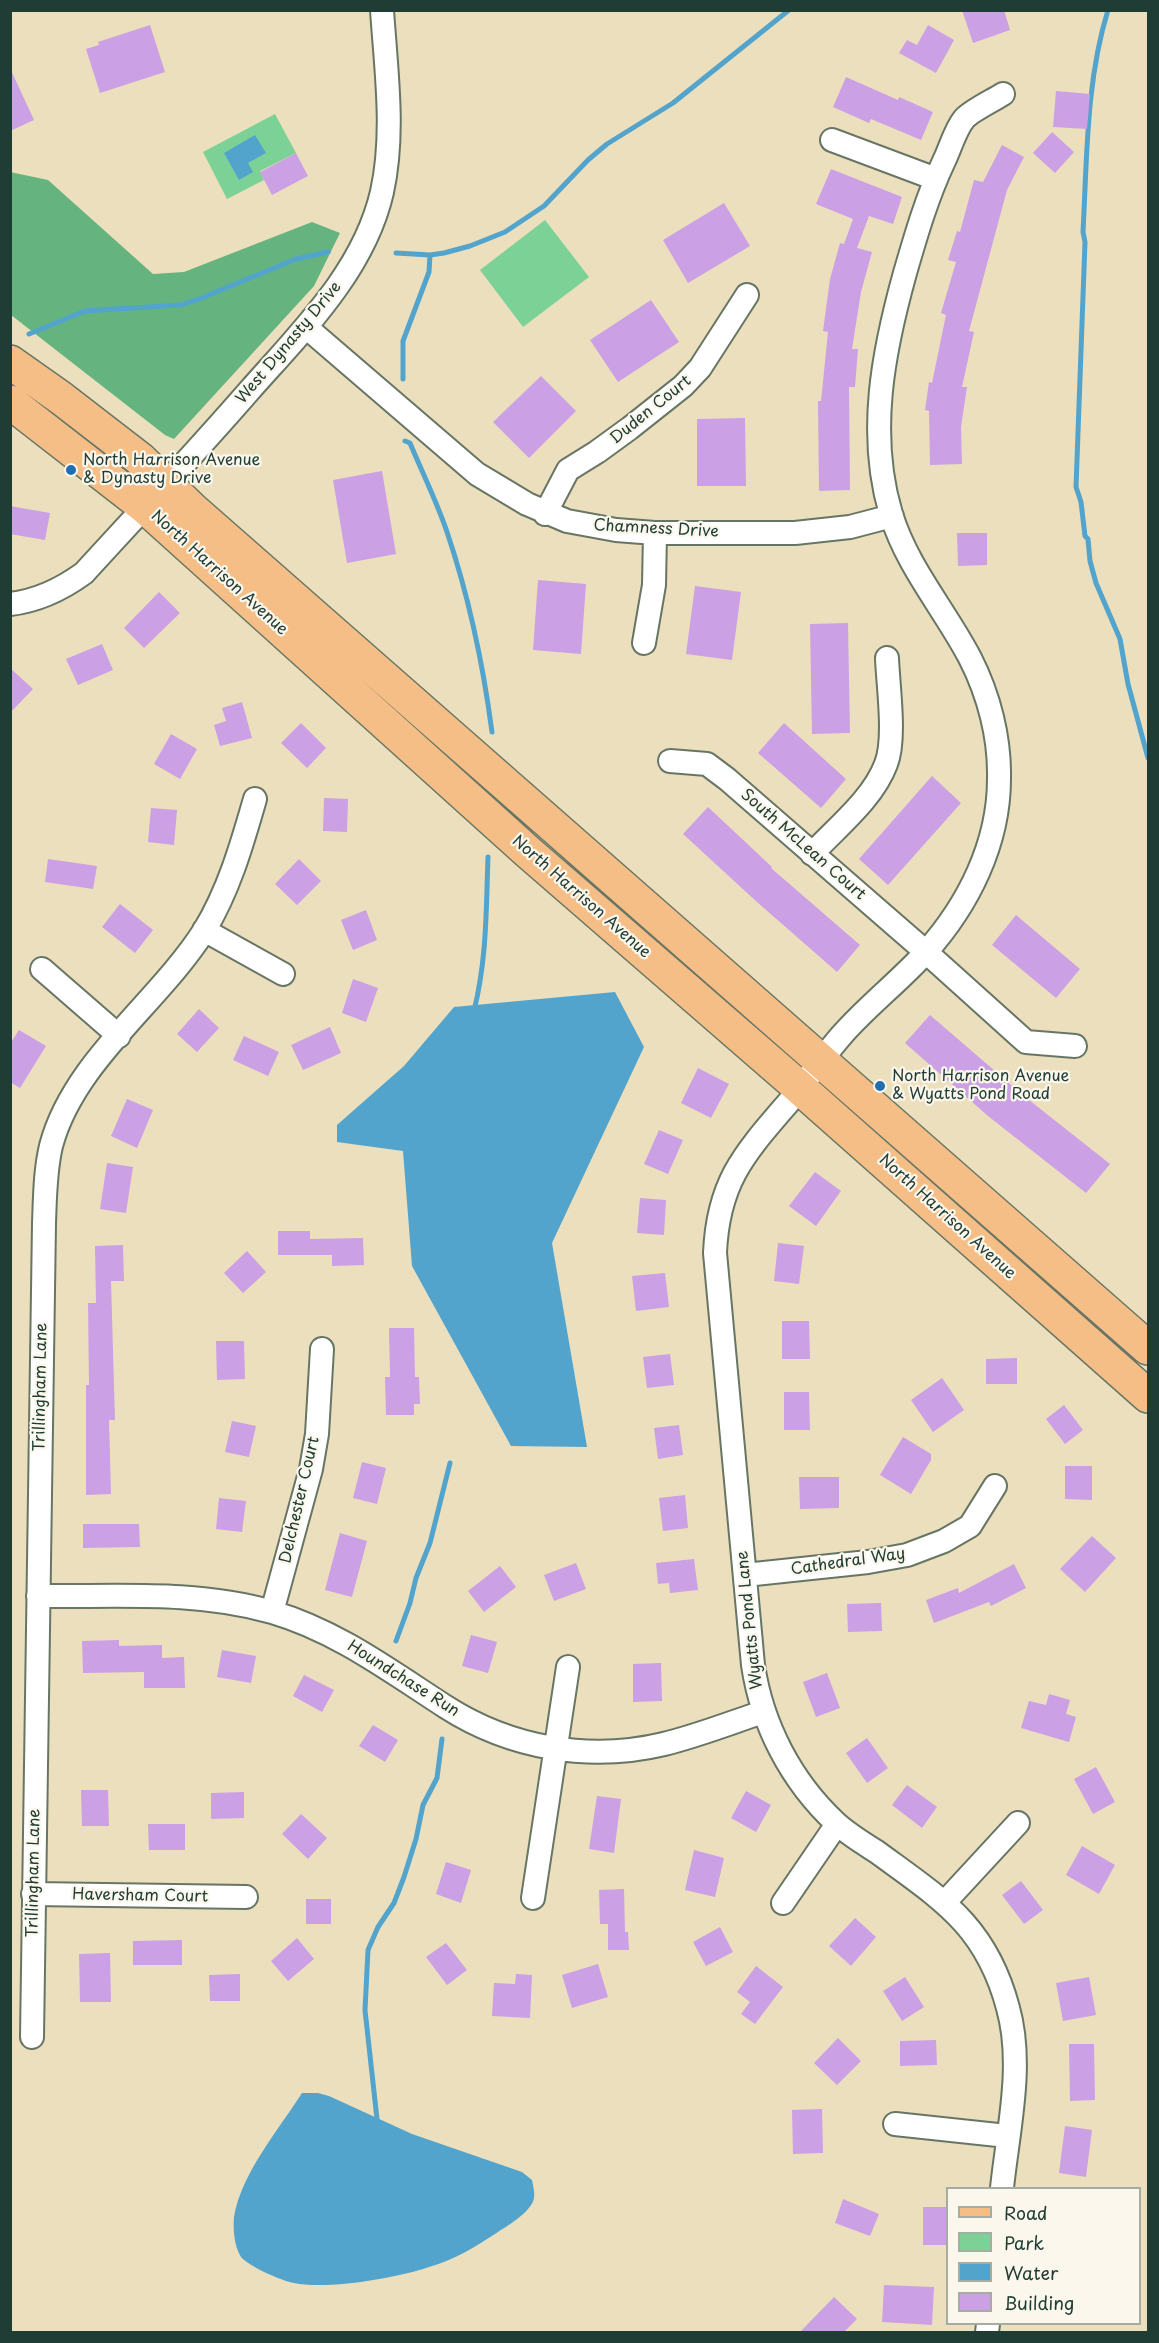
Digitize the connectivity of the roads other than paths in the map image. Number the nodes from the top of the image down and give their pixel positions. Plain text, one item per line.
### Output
1 (382, 10) edge
2 (1003, 94) dead end
3 (832, 140) dead end
4 (936, 179) junction
5 (747, 295) dead end
6 (306, 327) junction
7 (10, 362) edge
8 (10, 402) edge
9 (156, 495) junction
10 (545, 514) junction
11 (892, 516) junction
12 (655, 533) junction
13 (10, 604) edge
14 (644, 644) dead end
15 (887, 658) dead end
16 (669, 761) dead end
17 (255, 799) dead end
18 (812, 854) junction
19 (204, 930) junction
20 (926, 952) junction
21 (42, 969) dead end
22 (283, 974) dead end
23 (119, 1036) junction
24 (1075, 1046) dead end
25 (822, 1061) junction
26 (801, 1088) junction
27 (1149, 1348) edge
28 (322, 1349) dead end
29 (1149, 1396) edge
30 (995, 1486) dead end
31 (745, 1575) junction
32 (38, 1596) junction
33 (272, 1612) junction
34 (568, 1667) dead end
35 (763, 1712) junction
36 (555, 1748) junction
37 (1018, 1823) dead end
38 (837, 1824) junction
39 (33, 1894) junction
40 (246, 1897) dead end
41 (533, 1898) dead end
42 (945, 1902) junction
43 (783, 1903) dead end
44 (32, 2037) dead end
45 (895, 2124) dead end
46 (1007, 2136) junction
47 (1002, 2187) edge

1 - 6 street, West Dynasty Drive
2 - 4 street, Wyatts Pond Lane
3 - 4 street
4 - 11 street, Wyatts Pond Lane
5 - 10 street, Duden Court
6 - 9 street, West Dynasty Drive
6 - 10 street, Chamness Drive
7 - 9 main road, North Harrison Avenue
8 - 9 main road, North Harrison Avenue
9 - 13 street, West Dynasty Drive
9 - 25 main road, North Harrison Avenue
9 - 26 main road, North Harrison Avenue
10 - 12 street, Chamness Drive
11 - 12 street, Chamness Drive
11 - 20 street, Wyatts Pond Lane
12 - 14 street
15 - 18 street
16 - 18 street, South McLean Court
17 - 19 street, Trillingham Lane
18 - 20 street, South McLean Court
19 - 22 street
19 - 23 street, Trillingham Lane
20 - 24 street, South McLean Court
20 - 25 street, Wyatts Pond Lane
21 - 23 street
23 - 32 street, Trillingham Lane
25 - 26 street, Wyatts Pond Lane
25 - 27 main road, North Harrison Avenue
26 - 29 main road, North Harrison Avenue
26 - 31 street, Wyatts Pond Lane
28 - 33 street, Delchester Court
30 - 31 street, Cathedral Way
31 - 35 street, Wyatts Pond Lane
32 - 33 street, Houndchase Run
32 - 39 street, Trillingham Lane
33 - 36 street, Houndchase Run
34 - 36 street
35 - 36 street, Houndchase Run
35 - 38 street, Wyatts Pond Lane
36 - 41 street
37 - 42 street
38 - 42 street, Wyatts Pond Lane
38 - 43 street
39 - 40 street, Haversham Court
39 - 44 street, Trillingham Lane
42 - 46 street, Wyatts Pond Lane
45 - 46 street
46 - 47 street, Wyatts Pond Lane

